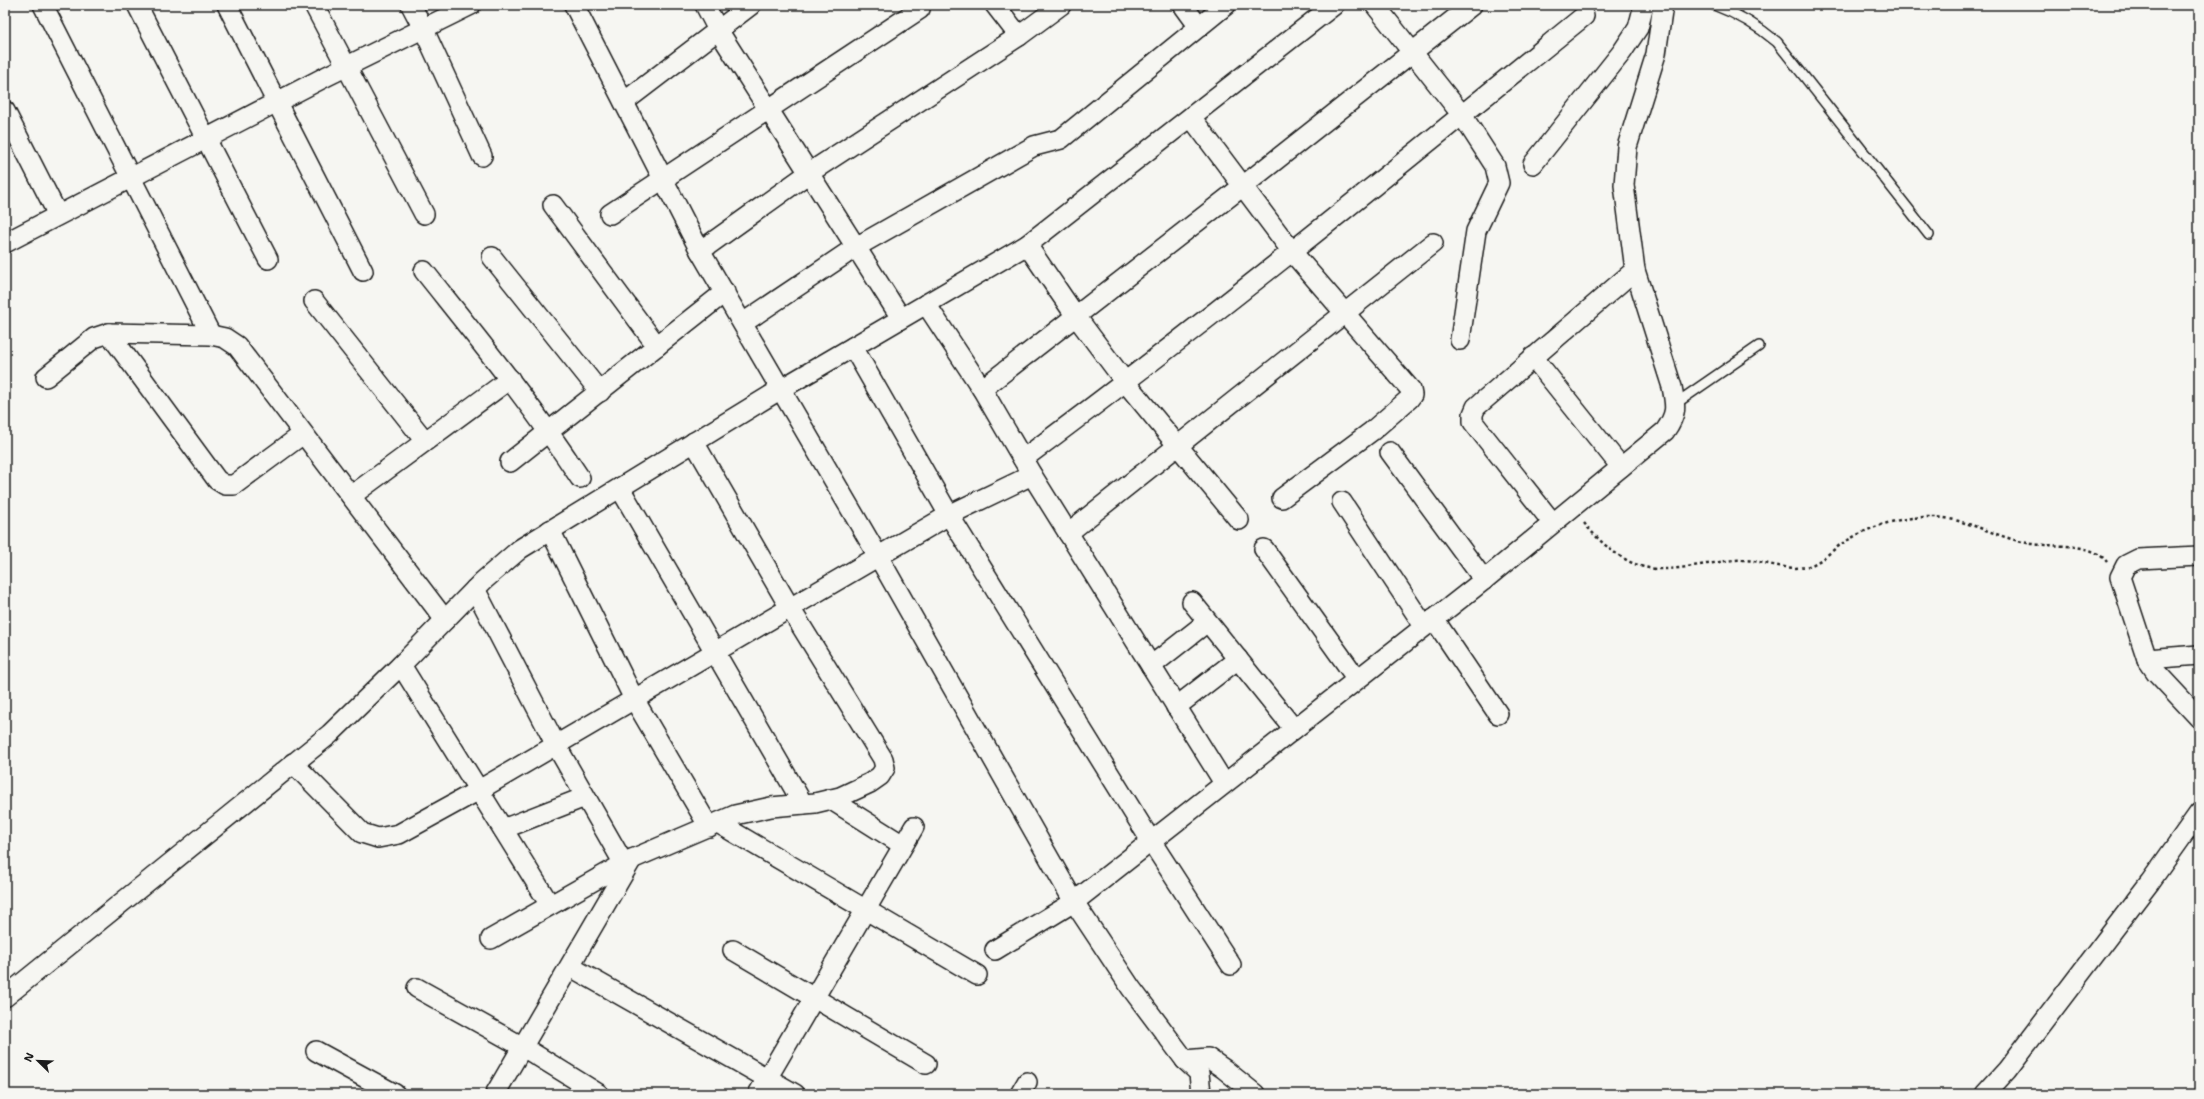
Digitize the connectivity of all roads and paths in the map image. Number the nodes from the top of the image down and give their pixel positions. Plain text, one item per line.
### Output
1 (43, 5) edge
2 (137, 5) edge
3 (227, 5) edge
4 (314, 5) edge
5 (411, 5) edge
6 (471, 5) edge
7 (574, 5) edge
8 (705, 5) edge
9 (751, 5) edge
10 (995, 5) edge
11 (1061, 5) edge
12 (1184, 5) edge
13 (1226, 5) edge
14 (1334, 5) edge
15 (1375, 5) edge
16 (1472, 5) edge
17 (1644, 5) edge
18 (1663, 5) edge
19 (1714, 5) edge
20 (920, 9) dead end
21 (1584, 16) dead end
22 (1199, 27) junction
23 (424, 30) junction
24 (718, 30) junction
25 (1019, 36) junction
26 (1413, 53) junction
27 (346, 67) junction
28 (278, 102) junction
29 (624, 102) junction
30 (768, 109) junction
31 (5, 111) edge
32 (1462, 115) junction
33 (1191, 117) junction
34 (206, 138) junction
35 (482, 156) dead end
36 (1533, 164) dead end
37 (809, 173) junction
38 (131, 176) junction
39 (663, 179) junction
40 (1243, 186) junction
41 (553, 205) dead end
42 (424, 214) dead end
43 (610, 214) dead end
44 (58, 215) junction
45 (1929, 235) dead end
46 (5, 243) edge
47 (1433, 243) dead end
48 (1027, 245) junction
49 (856, 246) junction
50 (700, 251) junction
51 (1293, 253) junction
52 (492, 257) dead end
53 (268, 259) dead end
54 (1635, 270) junction
55 (363, 271) dead end
56 (424, 271) dead end
57 (725, 292) junction
58 (314, 301) dead end
59 (926, 304) junction
60 (1345, 313) junction
61 (1075, 315) junction
62 (902, 318) junction
63 (743, 323) junction
64 (109, 332) junction
65 (212, 335) junction
66 (1460, 340) dead end
67 (657, 346) junction
68 (1759, 346) dead end
69 (853, 347) junction
70 (1533, 358) junction
71 (46, 378) dead end
72 (510, 379) junction
73 (1126, 383) junction
74 (781, 389) junction
75 (982, 389) junction
76 (600, 392) junction
77 (1675, 404) junction
78 (549, 431) junction
79 (303, 434) junction
80 (425, 441) junction
81 (694, 442) junction
82 (1178, 446) junction
83 (1390, 452) dead end
84 (510, 462) dead end
85 (1028, 467) junction
86 (1620, 467) junction
87 (580, 478) dead end
88 (620, 488) junction
89 (351, 496) junction
90 (1282, 498) dead end
91 (1342, 502) dead end
92 (1570, 507) junction
93 (949, 515) junction
94 (1239, 520) dead end
95 (1552, 522) junction
96 (550, 530) junction
97 (1068, 533) junction
98 (1264, 549) dead end
99 (878, 556) junction
100 (2199, 556) edge
101 (2120, 577) junction
102 (1484, 580) junction
103 (475, 589) junction
104 (1192, 602) dead end
105 (790, 608) junction
106 (445, 620) junction
107 (1207, 622) junction
108 (1429, 623) junction
109 (715, 652) junction
110 (2199, 656) edge
111 (1238, 659) junction
112 (2147, 659) junction
113 (401, 665) junction
114 (1151, 666) junction
115 (1357, 679) junction
116 (634, 699) junction
117 (1176, 707) junction
118 (1498, 714) dead end
119 (2199, 718) edge
120 (1294, 729) junction
121 (556, 745) junction
122 (293, 763) junction
123 (1224, 783) junction
124 (479, 790) junction
125 (585, 797) junction
126 (830, 800) junction
127 (803, 804) junction
128 (2199, 813) edge
129 (713, 825) junction
130 (914, 827) dead end
131 (503, 829) junction
132 (1150, 841) junction
133 (903, 845) junction
134 (628, 862) junction
135 (1074, 902) junction
136 (550, 905) junction
137 (865, 910) junction
138 (491, 939) dead end
139 (733, 950) dead end
140 (995, 950) dead end
141 (1231, 966) dead end
142 (571, 967) junction
143 (977, 975) dead end
144 (417, 988) dead end
145 (5, 997) edge
146 (814, 998) junction
147 (523, 1047) junction
148 (316, 1051) dead end
149 (1185, 1060) junction
150 (926, 1064) dead end
151 (768, 1078) junction
152 (395, 1094) edge
153 (495, 1094) edge
154 (599, 1094) edge
155 (758, 1094) edge
156 (795, 1094) edge
157 (1201, 1094) edge
158 (1255, 1094) edge
159 (1985, 1094) edge

1 - 38 street
2 - 34 street
3 - 28 street
4 - 27 street
5 - 23 street
6 - 23 street
7 - 29 street
8 - 24 street
9 - 24 street
10 - 25 street
11 - 25 street
12 - 22 street
13 - 22 street
14 - 33 street
15 - 26 street
16 - 26 street
17 - 36 street
18 - 54 street
19 - 45 lane
20 - 30 street
21 - 32 street
22 - 49 street
23 - 27 street
23 - 35 street
24 - 29 street
24 - 30 street
25 - 37 street
26 - 32 street
26 - 40 street
27 - 28 street
27 - 42 street
28 - 34 street
28 - 55 street
29 - 39 street
30 - 37 street
30 - 39 street
31 - 44 street
32 - 51 street
32 - 66 street
33 - 40 street
33 - 48 street
34 - 38 street
34 - 53 street
37 - 49 street
37 - 50 street
38 - 44 street
38 - 65 street
39 - 43 street
39 - 50 street
40 - 51 street
40 - 61 street
41 - 67 street
44 - 46 street
47 - 60 street
48 - 59 street
48 - 61 street
49 - 62 street
49 - 63 street
50 - 57 street
51 - 60 street
51 - 73 street
52 - 76 street
54 - 70 street
54 - 77 street
56 - 72 street
57 - 63 street
57 - 67 street
58 - 80 street
59 - 62 street
59 - 75 street
60 - 82 street
60 - 90 street
61 - 73 street
61 - 75 street
62 - 69 street
63 - 74 street
64 - 65 street
64 - 71 street
64 - 79 street
65 - 79 street
67 - 76 street
68 - 77 lane
69 - 74 street
69 - 93 street
70 - 86 street
70 - 95 street
72 - 78 street
72 - 80 street
73 - 82 street
73 - 85 street
74 - 81 street
74 - 99 street
75 - 85 street
76 - 78 street
77 - 86 street
78 - 84 street
78 - 87 street
79 - 89 street
80 - 89 street
81 - 88 street
81 - 105 street
82 - 94 street
82 - 97 street
83 - 102 street
85 - 93 street
85 - 97 street
86 - 92 street
88 - 96 street
88 - 109 street
89 - 106 street
91 - 108 street
92 - 95 street
92 - 101 path
93 - 99 street
93 - 132 street
95 - 102 street
96 - 103 street
96 - 116 street
97 - 114 street
98 - 115 street
99 - 105 street
99 - 135 street
100 - 101 street
101 - 112 street
102 - 108 street
103 - 106 street
103 - 121 street
104 - 107 street
105 - 109 street
105 - 126 street
106 - 113 street
107 - 111 street
107 - 114 street
108 - 115 street
108 - 118 street
109 - 116 street
109 - 127 street
110 - 112 street
111 - 117 street
111 - 120 street
112 - 119 street
113 - 122 street
113 - 124 street
114 - 117 street
115 - 120 street
116 - 121 street
116 - 129 street
117 - 123 street
120 - 123 street
121 - 124 street
121 - 125 street
122 - 124 street
122 - 145 street
123 - 132 street
124 - 131 street
125 - 131 street
125 - 134 street
126 - 127 street
126 - 133 street
127 - 129 street
128 - 159 street
129 - 134 street
129 - 137 street
130 - 133 street
131 - 136 street
132 - 135 street
132 - 141 street
133 - 137 street
134 - 136 street
134 - 142 street
135 - 140 street
135 - 149 street
136 - 138 street
137 - 143 street
137 - 146 street
139 - 146 street
142 - 147 street
142 - 151 street
144 - 147 street
146 - 150 street
146 - 151 street
147 - 153 street
147 - 154 street
148 - 152 street
149 - 157 street
149 - 158 street
151 - 155 street
151 - 156 street

